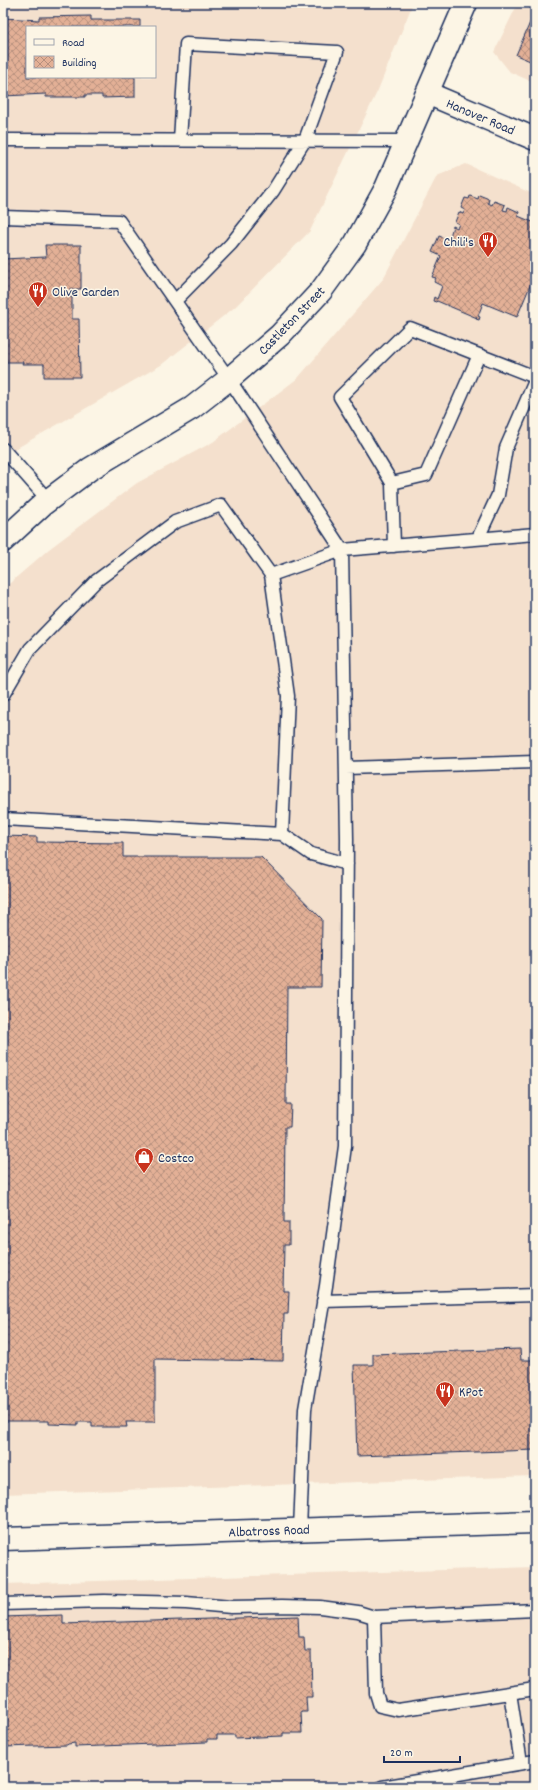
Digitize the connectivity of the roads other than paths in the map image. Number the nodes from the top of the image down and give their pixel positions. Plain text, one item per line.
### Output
1 (466, 3) edge
2 (428, 93) junction
3 (535, 139) edge
4 (3, 140) edge
5 (180, 140) junction
6 (305, 140) junction
7 (407, 140) junction
8 (3, 217) edge
9 (175, 301) junction
10 (479, 355) junction
11 (535, 377) edge
12 (229, 379) junction
13 (535, 381) edge
14 (3, 448) edge
15 (392, 483) junction
16 (48, 500) junction
17 (535, 534) edge
18 (478, 538) junction
19 (3, 541) edge
20 (394, 546) junction
21 (342, 550) junction
22 (271, 575) junction
23 (3, 695) edge
24 (535, 762) edge
25 (346, 768) junction
26 (3, 819) edge
27 (282, 834) junction
28 (347, 864) junction
29 (535, 1295) edge
30 (323, 1301) junction
31 (535, 1522) edge
32 (300, 1529) junction
33 (3, 1539) edge
34 (3, 1604) edge
35 (535, 1610) edge
36 (374, 1617) junction
37 (535, 1689) edge
38 (510, 1693) junction
39 (535, 1760) edge
40 (521, 1763) junction
41 (382, 1787) edge

1 - 2 street, Castleton Street
2 - 3 street, Hanover Road
2 - 7 street, Castleton Street
4 - 5 lane
5 - 6 lane
5 - 6 lane
6 - 7 lane
6 - 9 lane
7 - 12 street, Castleton Street
8 - 9 lane
9 - 12 lane
10 - 11 lane
10 - 15 lane
10 - 15 lane
12 - 16 street, Castleton Street
12 - 21 lane
13 - 18 lane
14 - 16 lane
15 - 20 lane
16 - 19 street, Castleton Street
17 - 18 lane
18 - 20 lane
20 - 21 lane
21 - 22 lane
21 - 25 lane
22 - 23 lane
22 - 27 lane
24 - 25 lane
25 - 28 lane
26 - 27 lane
27 - 28 lane
28 - 30 lane
29 - 30 lane
30 - 32 lane
31 - 32 street, Albatross Road
32 - 33 street, Albatross Road
34 - 36 lane
35 - 36 lane
36 - 38 lane
37 - 38 lane
38 - 40 lane
39 - 40 lane
40 - 41 lane

